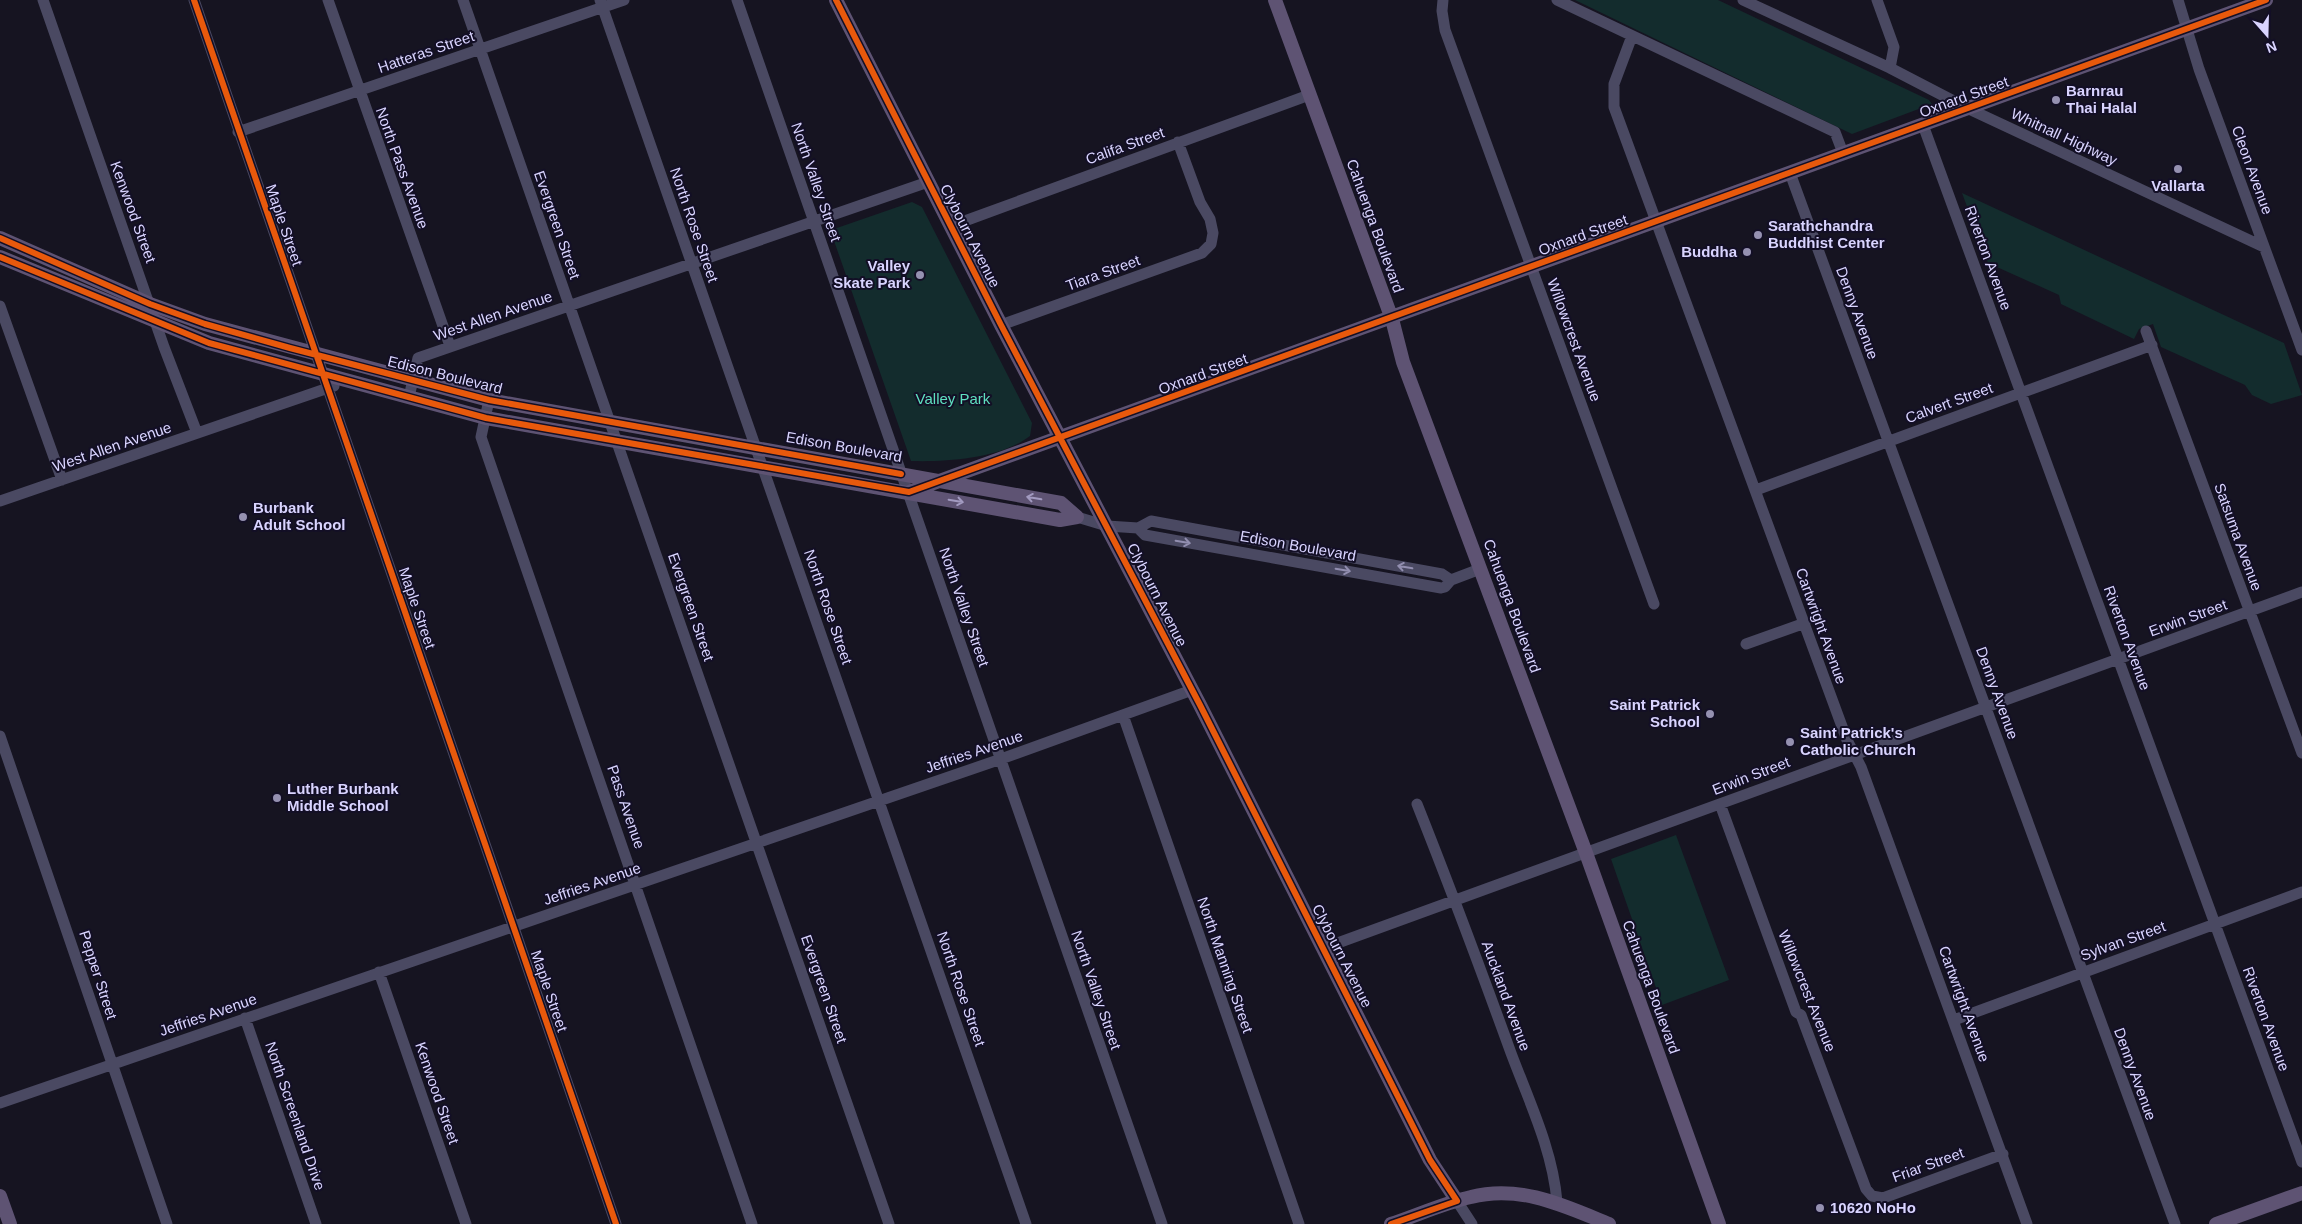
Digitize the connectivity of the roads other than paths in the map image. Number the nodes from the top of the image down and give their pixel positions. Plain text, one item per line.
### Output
1 (43, 0) edge
2 (194, 0) edge
3 (328, 0) edge
4 (463, 0) edge
5 (624, 0) edge
6 (737, 0) edge
7 (836, 0) edge
8 (1275, 0) edge
9 (1443, 0) edge
10 (1557, 0) edge
11 (1744, 0) edge
12 (1877, 0) edge
13 (2178, 0) edge
14 (2266, 0) edge
15 (602, 4) edge
16 (2187, 29) junction
17 (1632, 36) junction
18 (480, 49) junction
19 (1890, 68) junction
20 (358, 91) junction
21 (1310, 95) junction
22 (1969, 109) junction
23 (1923, 125) junction
24 (238, 132) junction
25 (1178, 142) junction
26 (1843, 153) junction
27 (1790, 173) junction
28 (928, 182) junction
29 (814, 222) junction
30 (1657, 222) junction
31 (951, 226) junction
32 (0, 238) edge
33 (2264, 247) junction
34 (0, 257) edge
35 (691, 263) junction
36 (1532, 267) junction
37 (150, 304) junction
38 (0, 306) edge
39 (569, 306) junction
40 (1392, 319) junction
41 (156, 323) junction
42 (1001, 325) junction
43 (2146, 331) dead end
44 (450, 346) junction
45 (2152, 346) junction
46 (2302, 350) edge
47 (315, 355) junction
48 (323, 374) junction
49 (413, 379) junction
50 (346, 381) junction
51 (328, 388) junction
52 (2022, 392) junction
53 (409, 397) junction
54 (489, 400) junction
55 (486, 418) junction
56 (610, 422) junction
57 (197, 434) junction
58 (1060, 439) junction
59 (1888, 441) junction
60 (616, 442) junction
61 (757, 448) junction
62 (764, 466) junction
63 (901, 474) junction
64 (62, 480) junction
65 (941, 481) junction
66 (1756, 490) junction
67 (908, 492) junction
68 (0, 501) edge
69 (1077, 517) junction
70 (1107, 526) junction
71 (1480, 569) junction
72 (2302, 592) edge
73 (1654, 604) dead end
74 (2249, 612) junction
75 (1804, 623) junction
76 (1746, 644) dead end
77 (2119, 659) junction
78 (1192, 690) junction
79 (1986, 707) junction
80 (1123, 715) junction
81 (0, 736) edge
82 (2302, 753) edge
83 (1854, 754) junction
84 (1001, 758) junction
85 (880, 800) junction
86 (1417, 804) dead end
87 (1720, 804) junction
88 (758, 842) junction
89 (1586, 853) junction
90 (637, 884) junction
91 (2302, 892) edge
92 (1455, 900) junction
93 (2215, 923) junction
94 (513, 926) junction
95 (1324, 948) junction
96 (379, 972) junction
97 (2082, 972) junction
98 (245, 1018) junction
99 (1954, 1020) junction
100 (112, 1064) junction
101 (0, 1102) edge
102 (2002, 1154) junction
103 (2302, 1162) edge
104 (1866, 1190) joint
105 (2302, 1193) edge
106 (0, 1196) edge
107 (1456, 1201) junction
108 (1557, 1202) junction
109 (1414, 1220) edge
110 (10, 1224) edge
111 (167, 1224) edge
112 (316, 1224) edge
113 (466, 1224) edge
114 (616, 1224) edge
115 (752, 1224) edge
116 (889, 1224) edge
117 (1026, 1224) edge
118 (1162, 1224) edge
119 (1299, 1224) edge
120 (1391, 1224) edge
121 (1472, 1224) edge
122 (1609, 1224) edge
123 (1719, 1224) edge
124 (2027, 1224) edge
125 (2175, 1224) edge
126 (2216, 1224) edge

1 - 37 street, Kenwood Street
2 - 24 street, Maple Street
3 - 20 street, North Pass Avenue
4 - 18 street, Evergreen Street
5 - 15 street, Hatteras Street
6 - 29 street, North Valley Street
7 - 28 main road, Clybourn Avenue
8 - 21 main road, Cahuenga Boulevard
9 - 36 street, Willowcrest Avenue
10 - 17 street
11 - 19 street, Whitnall Highway
12 - 19 street
13 - 16 street, Cleon Avenue
14 - 16 main road, Oxnard Street
15 - 18 street, Hatteras Street
15 - 35 street, North Rose Street
16 - 22 main road, Oxnard Street
16 - 33 street, Cleon Avenue
17 - 26 street
17 - 30 street, Cartwright Avenue
18 - 20 street, Hatteras Street
18 - 39 street, Evergreen Street
19 - 22 street, Whitnall Highway
20 - 24 street, Hatteras Street
20 - 44 street, North Pass Avenue
21 - 25 street, Califa Street
21 - 40 main road, Cahuenga Boulevard
22 - 23 main road, Oxnard Street
22 - 33 street, Whitnall Highway
23 - 26 main road, Oxnard Street
23 - 52 street, Riverton Avenue
24 - 47 street, Maple Street
25 - 31 street, Califa Street
25 - 42 street, Tiara Street
26 - 27 main road, Oxnard Street
27 - 30 main road, Oxnard Street
27 - 59 street, Denny Avenue
28 - 29 street, West Allen Avenue
28 - 31 main road, Clybourn Avenue
29 - 35 street, West Allen Avenue
29 - 63 street, North Valley Street
30 - 36 main road, Oxnard Street
30 - 66 street, Cartwright Avenue
31 - 42 main road, Clybourn Avenue
32 - 37 main road, Edison Boulevard
33 - 46 street, Cleon Avenue
34 - 41 main road, Edison Boulevard
35 - 39 street, West Allen Avenue
35 - 61 street, North Rose Street
36 - 40 main road, Oxnard Street
36 - 73 street, Willowcrest Avenue
37 - 41 street, Kenwood Street
37 - 47 main road, Edison Boulevard
38 - 64 street
39 - 44 street, West Allen Avenue
39 - 56 street, Evergreen Street
40 - 58 main road, Oxnard Street
40 - 71 main road, Cahuenga Boulevard
41 - 48 main road, Edison Boulevard
41 - 57 street, Kenwood Street
42 - 58 main road, Clybourn Avenue
43 - 45 street, Satsuma Avenue
44 - 49 street, West Allen Avenue
45 - 52 street, Calvert Street
45 - 74 street, Satsuma Avenue
47 - 48 street, Maple Street
47 - 49 main road, Edison Boulevard
48 - 50 main road, Edison Boulevard
48 - 51 street, Maple Street
49 - 53 street, West Allen Avenue
49 - 54 main road, Edison Boulevard
50 - 51 street, West Allen Avenue
50 - 53 main road, Edison Boulevard
51 - 57 street, West Allen Avenue
51 - 94 street, Maple Street
52 - 59 street, Calvert Street
52 - 77 street, Riverton Avenue
53 - 55 main road, Edison Boulevard
54 - 55 street, Pass Avenue
54 - 56 main road, Edison Boulevard
55 - 60 main road, Edison Boulevard
55 - 90 street, Pass Avenue
56 - 60 street, Evergreen Street
56 - 61 main road, Edison Boulevard
57 - 64 street, West Allen Avenue
58 - 65 main road, Oxnard Street
58 - 70 main road, Clybourn Avenue
59 - 66 street, Calvert Street
59 - 79 street, Denny Avenue
60 - 62 main road, Edison Boulevard
60 - 88 street, Evergreen Street
61 - 62 street, North Rose Street
61 - 63 main road, Edison Boulevard
62 - 67 main road, Edison Boulevard
62 - 85 street, North Rose Street
63 - 65 main road, Edison Boulevard
63 - 67 street, North Valley Street
64 - 68 street, West Allen Avenue
65 - 67 main road, Oxnard Street
69 -> 65 main road, Edison Boulevard
66 - 75 street, Cartwright Avenue
67 -> 69 main road, Edison Boulevard
67 - 84 street, North Valley Street
69 - 70 street, Edison Boulevard
70 - 71 street, Edison Boulevard
70 - 78 main road, Clybourn Avenue
71 - 89 main road, Cahuenga Boulevard
72 - 74 street, Erwin Street
74 - 77 street, Erwin Street
74 - 82 street, Satsuma Avenue
75 - 76 street
75 - 83 street, Cartwright Avenue
77 - 79 street, Erwin Street
77 - 93 street, Riverton Avenue
78 - 80 street, Jeffries Avenue
78 - 95 main road, Clybourn Avenue
79 - 83 street, Erwin Street
79 - 97 street, Denny Avenue
80 - 84 street, Jeffries Avenue
80 - 119 street, North Manning Street
81 - 100 street, Pepper Street
83 - 87 street, Erwin Street
83 - 99 street, Cartwright Avenue
84 - 85 street, Jeffries Avenue
84 - 118 street, North Valley Street
85 - 88 street, Jeffries Avenue
85 - 117 street, North Rose Street
86 - 92 street, Auckland Avenue
87 - 89 street, Erwin Street
87 - 104 street, Willowcrest Avenue
88 - 90 street, Jeffries Avenue
88 - 116 street, Evergreen Street
89 - 92 street, Erwin Street
89 - 123 main road, Cahuenga Boulevard
90 - 94 street, Jeffries Avenue
90 - 115 street, Pass Avenue
91 - 93 street, Sylvan Street
92 - 95 street, Erwin Street
92 - 108 street, Auckland Avenue
93 - 97 street, Sylvan Street
93 - 103 street, Riverton Avenue
94 - 96 street, Jeffries Avenue
94 - 114 street, Maple Street
95 - 107 main road, Clybourn Avenue
96 - 98 street, Jeffries Avenue
96 - 113 street, Kenwood Street
97 - 99 street, Sylvan Street
97 - 125 street, Denny Avenue
98 - 100 street, Jeffries Avenue
98 - 112 street, North Screenland Drive
99 - 102 street, Cartwright Avenue
100 - 101 street, Jeffries Avenue
100 - 111 street, Pepper Street
102 - 104 street, Friar Street
102 - 124 street, Cartwright Avenue
105 - 126 main road
106 - 110 main road
107 - 108 main road
107 - 109 main road
107 - 121 street, Clybourn Avenue
108 - 122 main road
109 - 120 main road

